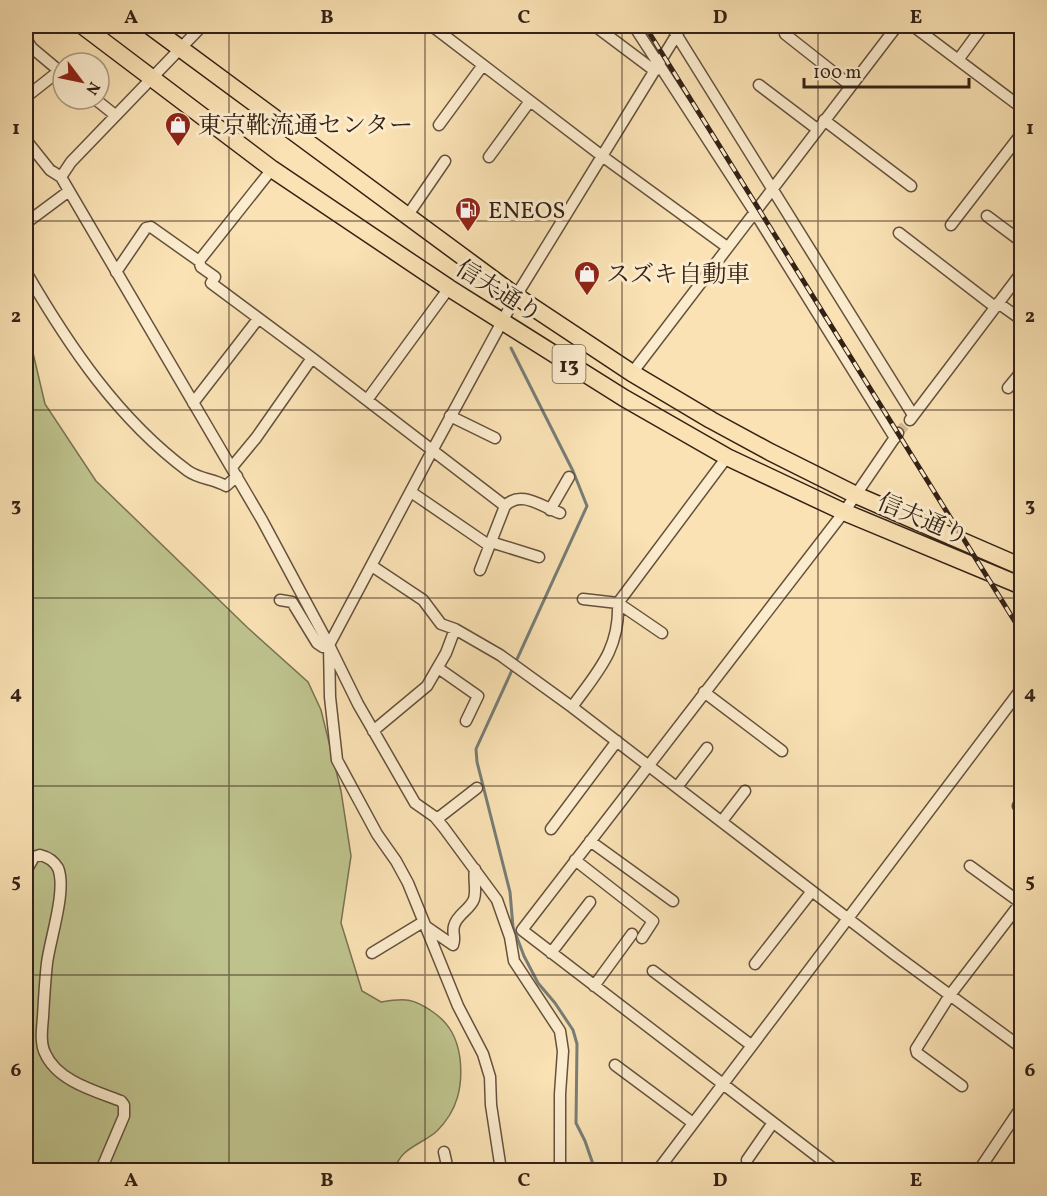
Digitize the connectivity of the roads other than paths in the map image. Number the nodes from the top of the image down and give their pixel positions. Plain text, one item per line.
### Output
1 (83, 26) edge
2 (150, 26) edge
3 (202, 26) edge
4 (432, 26) edge
5 (595, 26) edge
6 (633, 26) edge
7 (897, 26) edge
8 (913, 26) edge
9 (983, 26) edge
10 (677, 28) edge
11 (785, 34) dead end
12 (26, 39) edge
13 (181, 49) junction
14 (958, 60) junction
15 (51, 64) edge
16 (483, 64) junction
17 (657, 67) junction
18 (153, 78) junction
19 (51, 80) edge
20 (759, 85) dead end
21 (851, 86) junction
22 (26, 98) edge
23 (530, 101) junction
24 (1022, 108) edge
25 (110, 111) edge
26 (115, 115) junction
27 (438, 125) dead end
28 (821, 125) junction
29 (1022, 133) edge
30 (26, 140) edge
31 (602, 156) junction
32 (489, 157) dead end
33 (445, 162) dead end
34 (272, 169) junction
35 (61, 177) junction
36 (911, 186) dead end
37 (772, 188) junction
38 (69, 191) junction
39 (754, 211) junction
40 (408, 215) junction
41 (987, 216) dead end
42 (26, 223) edge
43 (951, 225) dead end
44 (899, 234) dead end
45 (1022, 242) edge
46 (727, 247) junction
47 (199, 261) junction
48 (26, 272) edge
49 (116, 272) junction
50 (1022, 272) edge
51 (448, 288) junction
52 (516, 296) junction
53 (997, 305) junction
54 (258, 319) junction
55 (1022, 320) edge
56 (504, 322) junction
57 (312, 358) junction
58 (1022, 371) edge
59 (632, 373) junction
60 (1008, 388) dead end
61 (367, 400) junction
62 (194, 403) junction
63 (450, 416) junction
64 (495, 438) dead end
65 (432, 451) junction
66 (727, 457) junction
67 (234, 472) junction
68 (569, 477) dead end
69 (411, 492) junction
70 (856, 495) junction
71 (505, 506) junction
72 (844, 512) junction
73 (492, 543) junction
74 (539, 557) dead end
75 (1020, 564) edge
76 (372, 566) junction
77 (480, 570) dead end
78 (1022, 586) edge
79 (583, 598) dead end
80 (280, 600) dead end
81 (618, 603) junction
82 (455, 629) junction
83 (662, 633) dead end
84 (330, 645) junction
85 (438, 668) junction
86 (1022, 688) edge
87 (704, 692) junction
88 (572, 707) junction
89 (466, 721) dead end
90 (373, 731) junction
91 (617, 741) junction
92 (707, 748) dead end
93 (782, 751) dead end
94 (648, 764) junction
95 (677, 787) junction
96 (477, 788) dead end
97 (745, 791) dead end
98 (436, 819) junction
99 (722, 821) junction
100 (551, 829) dead end
101 (590, 841) junction
102 (575, 860) junction
103 (969, 866) dead end
104 (475, 869) junction
105 (26, 871) edge
106 (812, 891) junction
107 (673, 901) dead end
108 (590, 902) dead end
109 (1021, 902) edge
110 (848, 918) junction
111 (423, 923) junction
112 (522, 930) junction
113 (510, 937) junction
114 (372, 953) dead end
115 (551, 953) junction
116 (755, 964) dead end
117 (653, 971) dead end
118 (594, 986) junction
119 (950, 995) junction
120 (751, 1045) junction
121 (1022, 1048) edge
122 (615, 1065) dead end
123 (721, 1085) junction
124 (962, 1086) dead end
125 (1022, 1106) edge
126 (693, 1124) junction
127 (772, 1124) junction
128 (444, 1152) dead end
129 (747, 1160) dead end
130 (820, 1166) edge
131 (101, 1170) edge
132 (447, 1170) edge
133 (501, 1170) edge
134 (560, 1170) edge
135 (658, 1170) edge
136 (835, 1170) edge
137 (979, 1170) edge

1 - 18 highway, 信夫通り / 13
2 - 13 highway, 信夫通り / 13
3 - 13 street
4 - 16 street
5 - 17 street
6 - 17 street
7 - 21 street
8 - 14 street
9 - 14 street
10 - 17 street
10 - 37 street
11 - 21 street
12 - 15 street
13 - 18 street
13 - 40 highway, 信夫通り / 13
14 - 24 street
16 - 23 street
16 - 27 street
17 - 31 street
17 - 39 street
18 - 26 street
18 - 34 highway, 信夫通り / 13
19 - 22 street
20 - 28 street
21 - 28 street
23 - 31 street
23 - 32 street
25 - 26 street
26 - 35 street
28 - 36 street
28 - 37 street
29 - 43 street
30 - 35 street
31 - 46 street
31 - 52 street
33 - 40 street
34 - 47 street
34 - 51 highway, 信夫通り / 13
35 - 38 street
37 - 39 street
37 - 53 street
38 - 42 street
38 - 49 street
39 - 46 street
39 - 70 street
40 - 52 highway, 信夫通り / 13
41 - 45 street
44 - 53 street
46 - 59 street
47 - 49 street
47 - 54 street
48 - 67 street
49 - 62 street
50 - 53 street
51 - 56 highway, 信夫通り / 13
51 - 61 street
52 - 56 street
52 - 59 highway, 信夫通り / 13
53 - 55 street
54 - 57 street
54 - 62 street
56 - 63 street
56 - 66 highway, 信夫通り / 13
57 - 61 street
57 - 67 street
58 - 60 street
59 - 70 highway, 信夫通り / 13
61 - 65 street
62 - 67 street
63 - 64 street
63 - 65 street
65 - 69 street
65 - 71 street
66 - 72 highway, 信夫通り / 13
66 - 81 street
67 - 84 street
68 - 71 street
69 - 73 street
69 - 76 street
70 - 72 street
70 - 75 highway, 信夫通り / 13
71 - 73 street
72 - 78 highway, 信夫通り / 13
72 - 87 street
73 - 74 street
73 - 77 street
76 - 82 street
76 - 84 street
79 - 81 street
80 - 84 street
81 - 83 street
81 - 88 street
82 - 85 street
82 - 88 street
84 - 90 street
84 - 111 street
85 - 89 street
85 - 90 street
86 - 110 street
87 - 93 street
87 - 94 street
88 - 91 street
90 - 98 street
91 - 94 street
91 - 100 street
92 - 95 street
94 - 95 street
94 - 101 street
95 - 99 street
96 - 98 street
97 - 99 street
98 - 104 street
99 - 106 street
101 - 102 street
101 - 107 street
102 - 112 street
102 - 118 street
103 - 109 street
104 - 111 street
104 - 113 street
105 - 131 street
106 - 110 street
106 - 116 street
108 - 115 street
109 - 119 street
110 - 119 street
110 - 120 street
111 - 114 street
111 - 133 street
112 - 113 street
112 - 115 street
113 - 134 street
115 - 118 street
117 - 120 street
118 - 123 street
119 - 121 street
119 - 124 street
120 - 123 street
122 - 126 street
123 - 126 street
123 - 127 street
125 - 137 street
126 - 135 street
127 - 129 street
127 - 130 street
128 - 132 street
130 - 136 street

